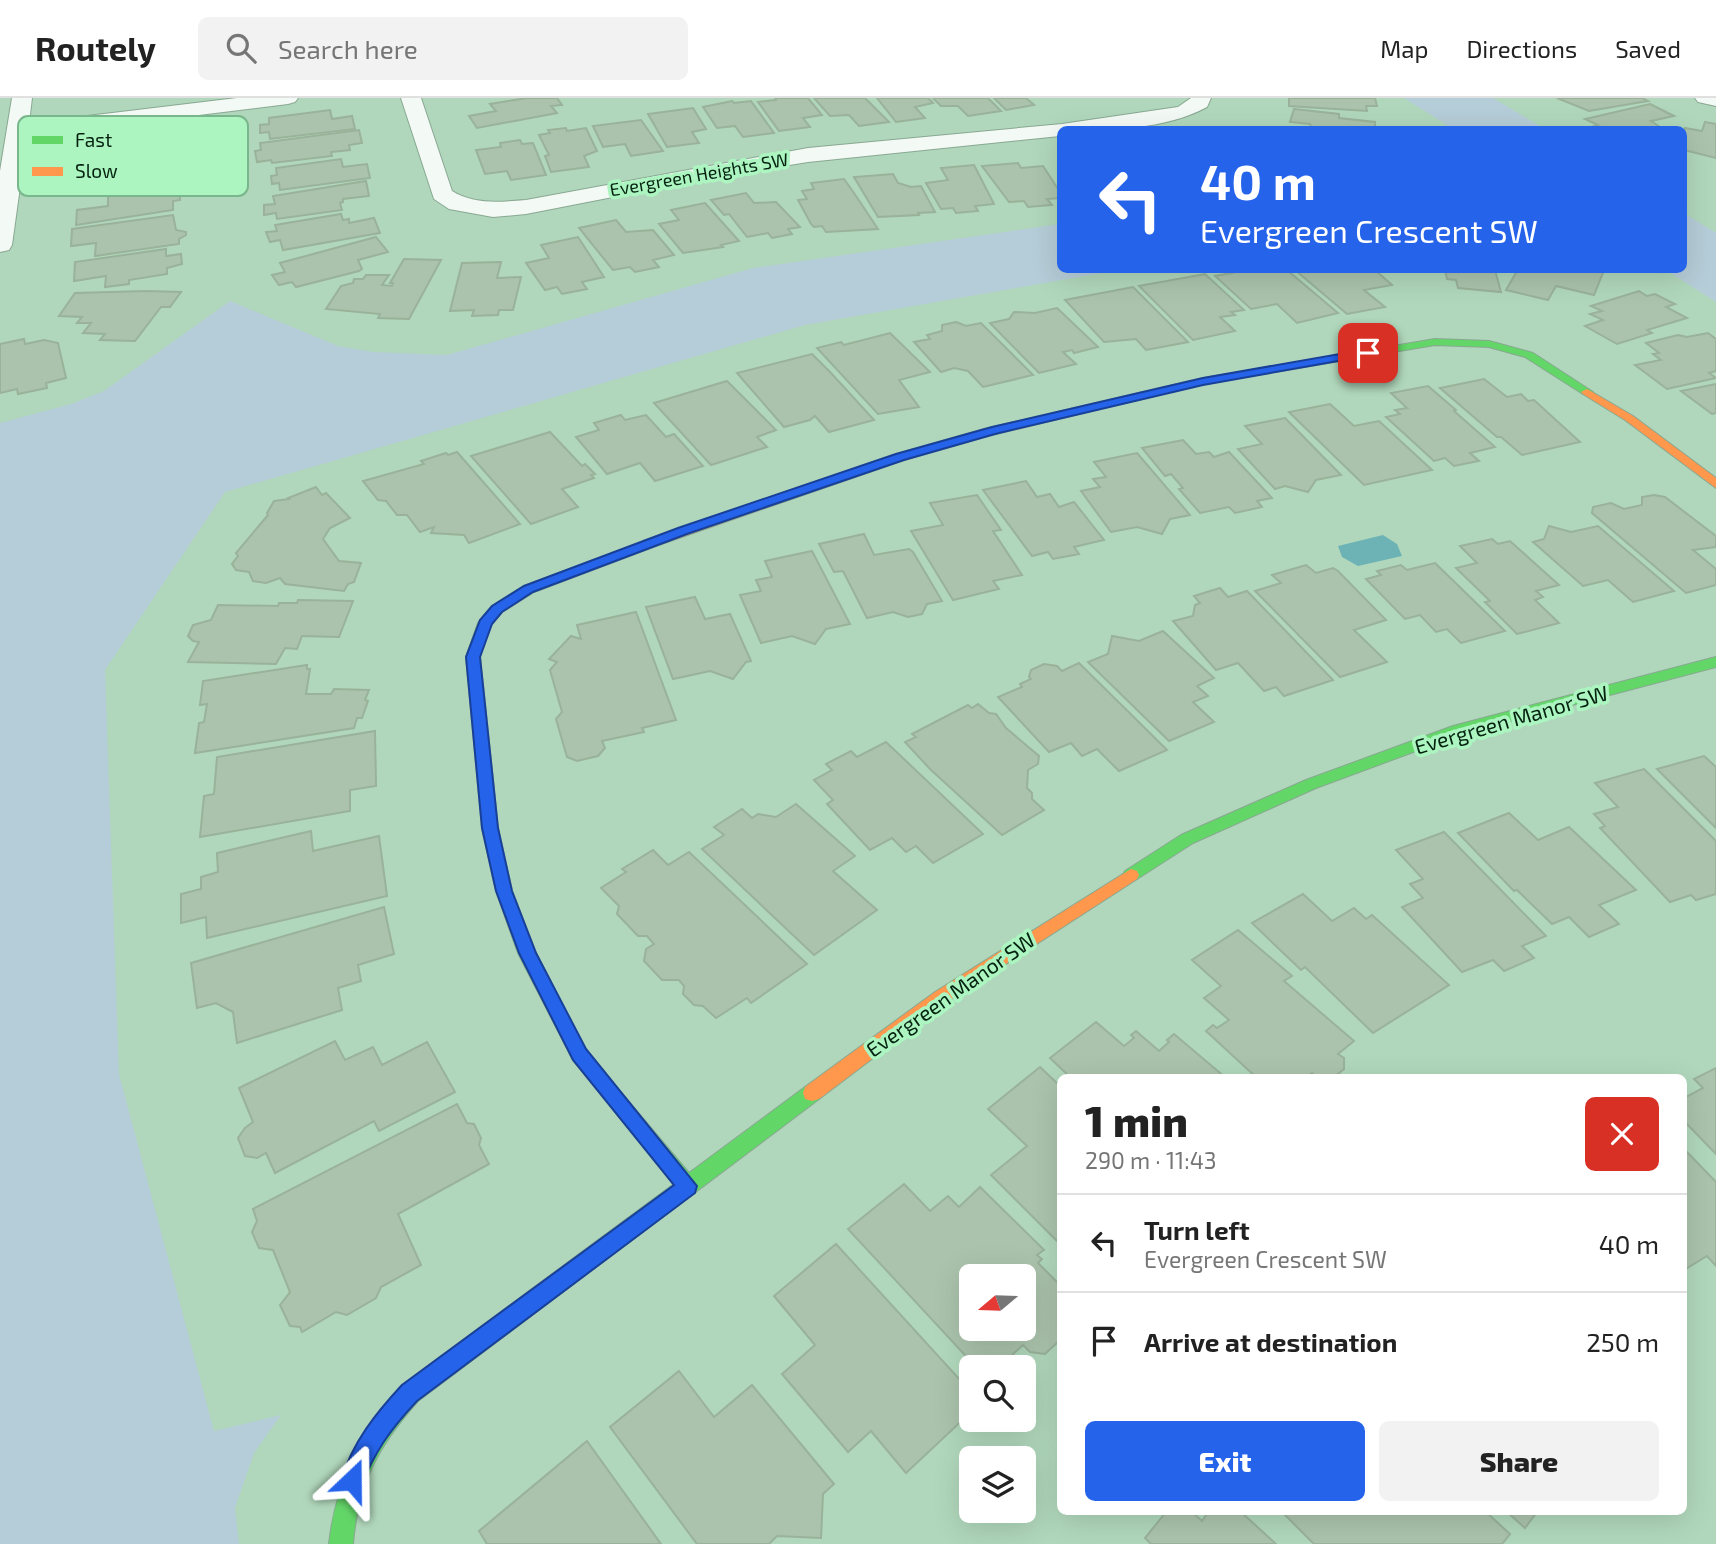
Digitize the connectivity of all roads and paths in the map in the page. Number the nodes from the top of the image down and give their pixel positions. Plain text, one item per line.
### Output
1 (22, 98) edge
2 (288, 98) edge
3 (411, 98) edge
4 (1201, 98) edge
5 (1705, 98) edge
6 (1716, 100) edge
7 (19, 116) edge
8 (140, 116) edge
9 (18, 124) edge
10 (1090, 126) edge
11 (17, 131) joint
12 (1057, 131) edge
13 (0, 244) edge
14 (1716, 484) edge
15 (1716, 662) edge
16 (688, 1186) junction
17 (341, 1544) edge

1 - 7 street
2 - 8 street
3 - 12 street, Evergreen Heights SW
4 - 10 street, Evergreen Heights SW
5 - 6 street
9 - 11 street
11 - 13 street
14 - 16 street
15 - 16 street, Evergreen Manor SW
16 - 17 street, Evergreen Manor SW

